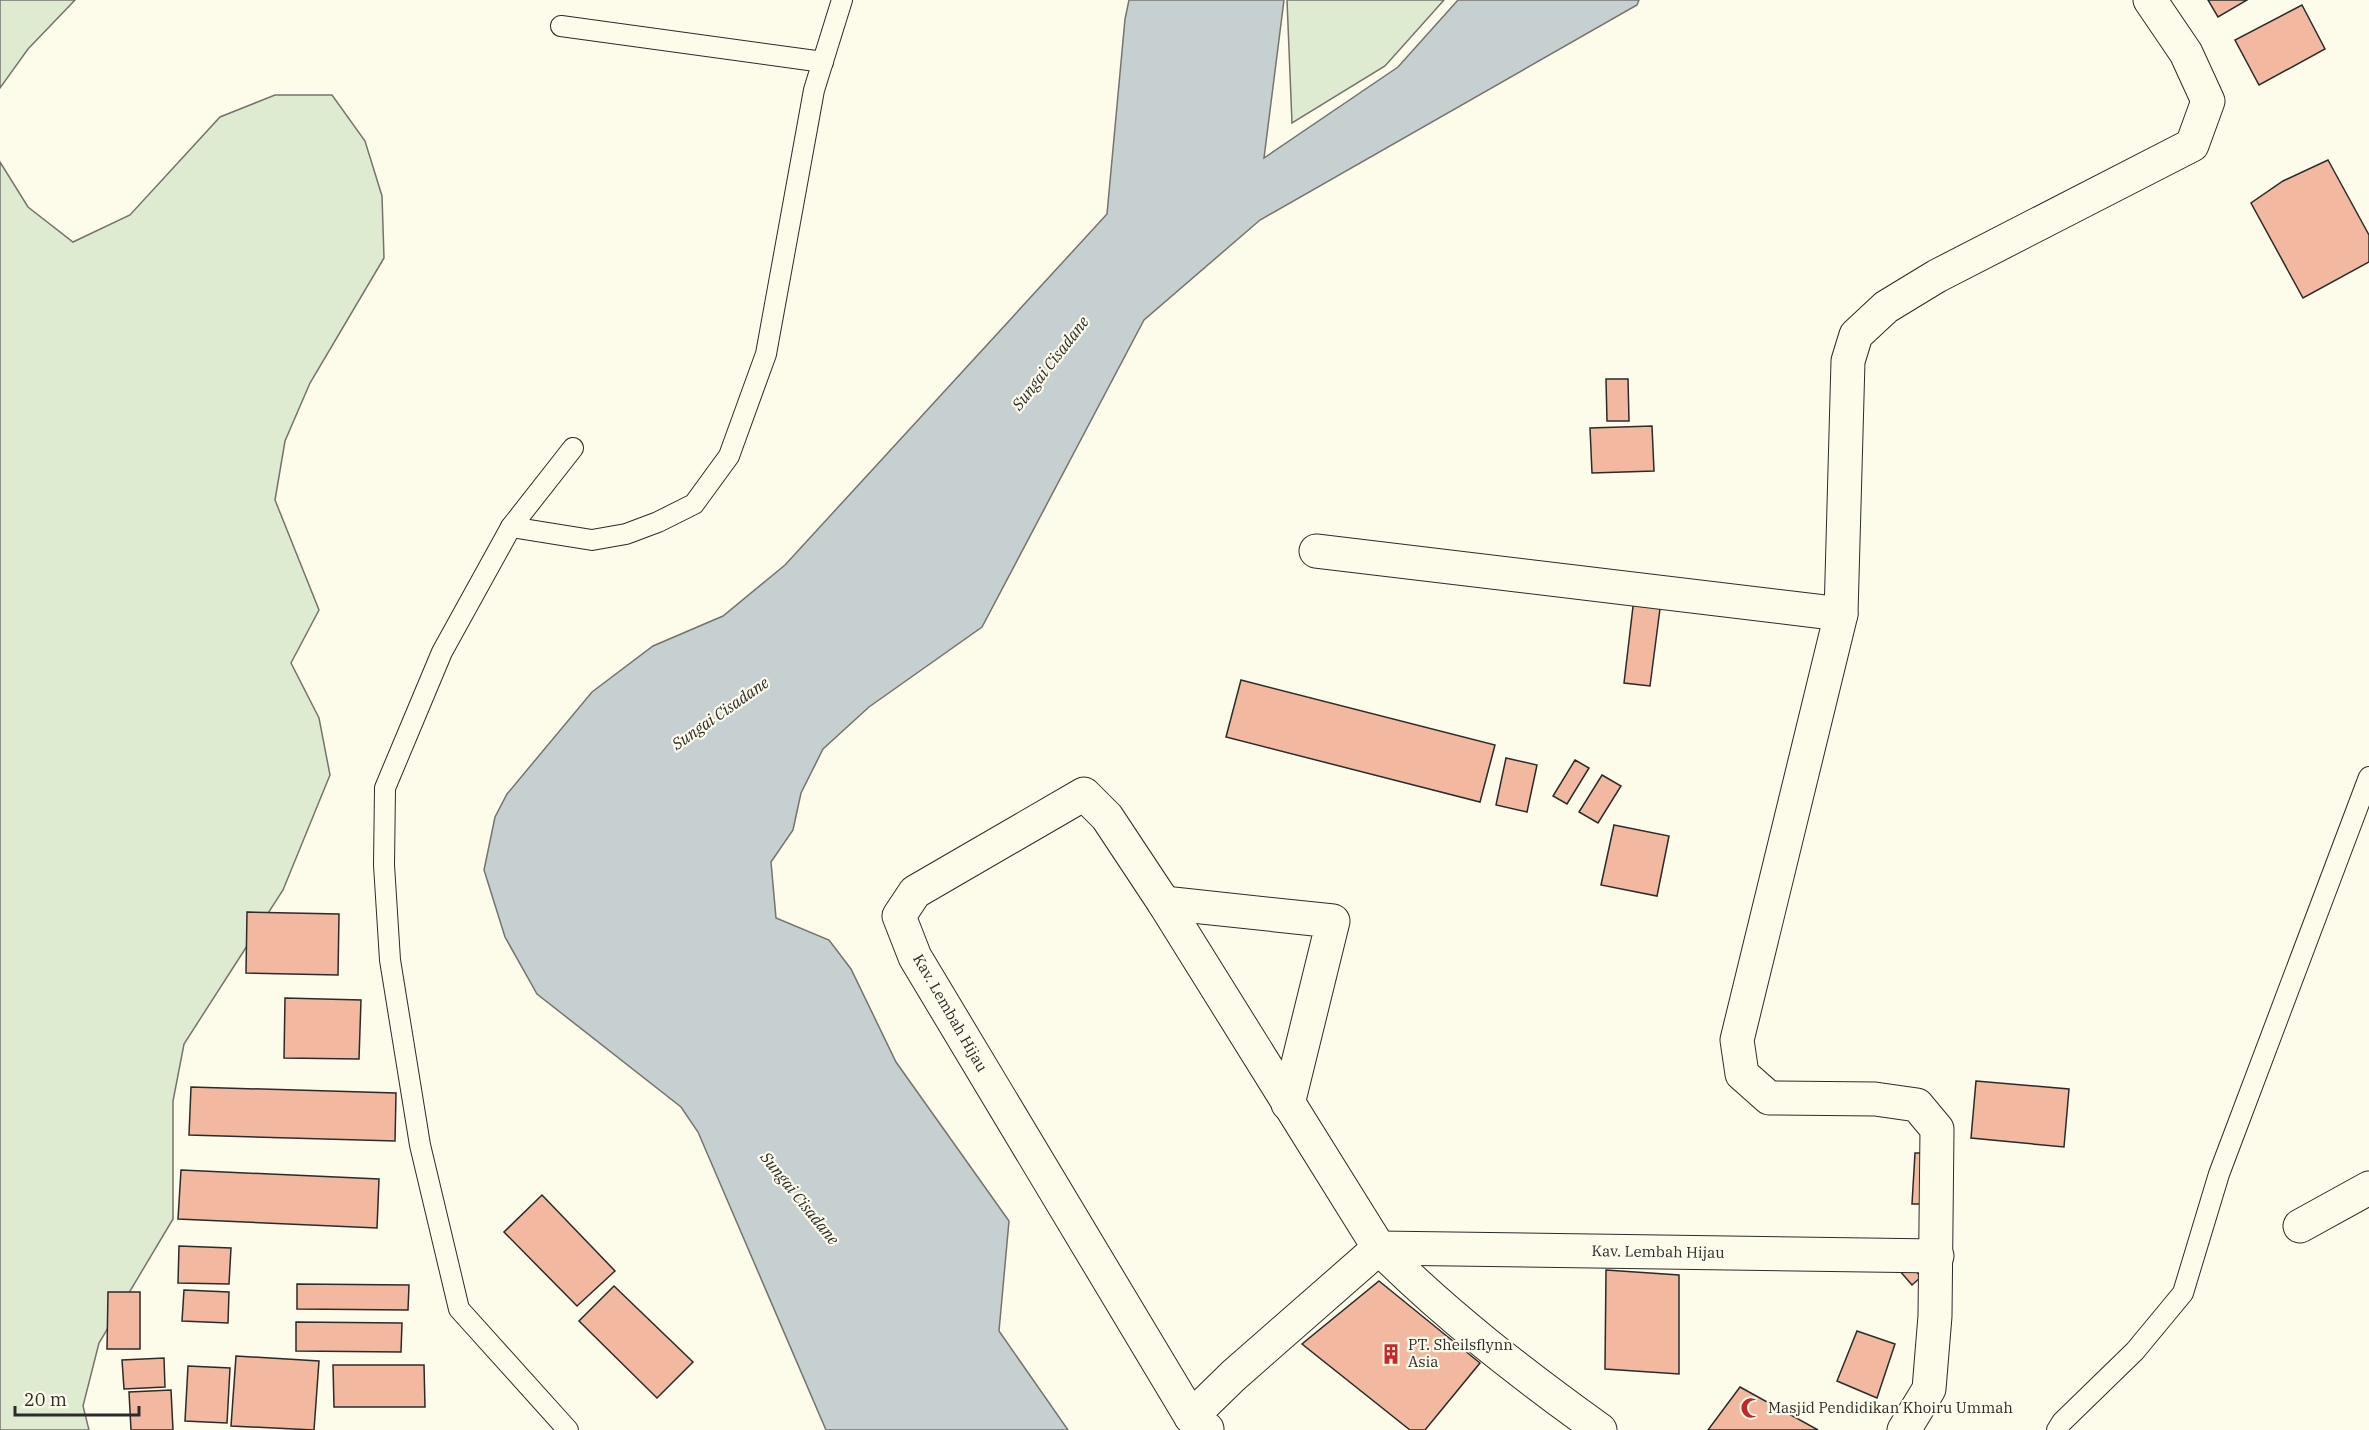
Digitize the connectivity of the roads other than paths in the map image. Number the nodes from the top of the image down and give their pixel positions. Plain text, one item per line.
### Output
1 (842, 0) edge
2 (2150, 0) edge
3 (561, 26) dead end
4 (823, 62) junction
5 (573, 448) dead end
6 (511, 527) junction
7 (1316, 551) dead end
8 (1841, 614) junction
9 (2369, 777) edge
10 (1164, 903) junction
11 (1288, 1104) junction
12 (2369, 1188) edge
13 (2300, 1226) dead end
14 (1379, 1248) junction
15 (1937, 1256) junction
16 (1199, 1424) edge
17 (1916, 1427) edge
18 (568, 1430) edge
19 (1600, 1430) edge
20 (2057, 1430) edge

1 - 4 lane
2 - 8 street
3 - 4 lane
4 - 6 lane
5 - 6 lane
6 - 18 lane
7 - 8 street
8 - 15 street
9 - 20 lane
10 - 11 street, Kav. Lembah Hijau
10 - 11 street
10 - 16 street, Kav. Lembah Hijau
11 - 14 street, Kav. Lembah Hijau
12 - 13 street
14 - 15 street, Kav. Lembah Hijau
14 - 16 street, Kav. Lembah Hijau
14 - 19 street, Kav. Lembah Hijau
15 - 17 street

